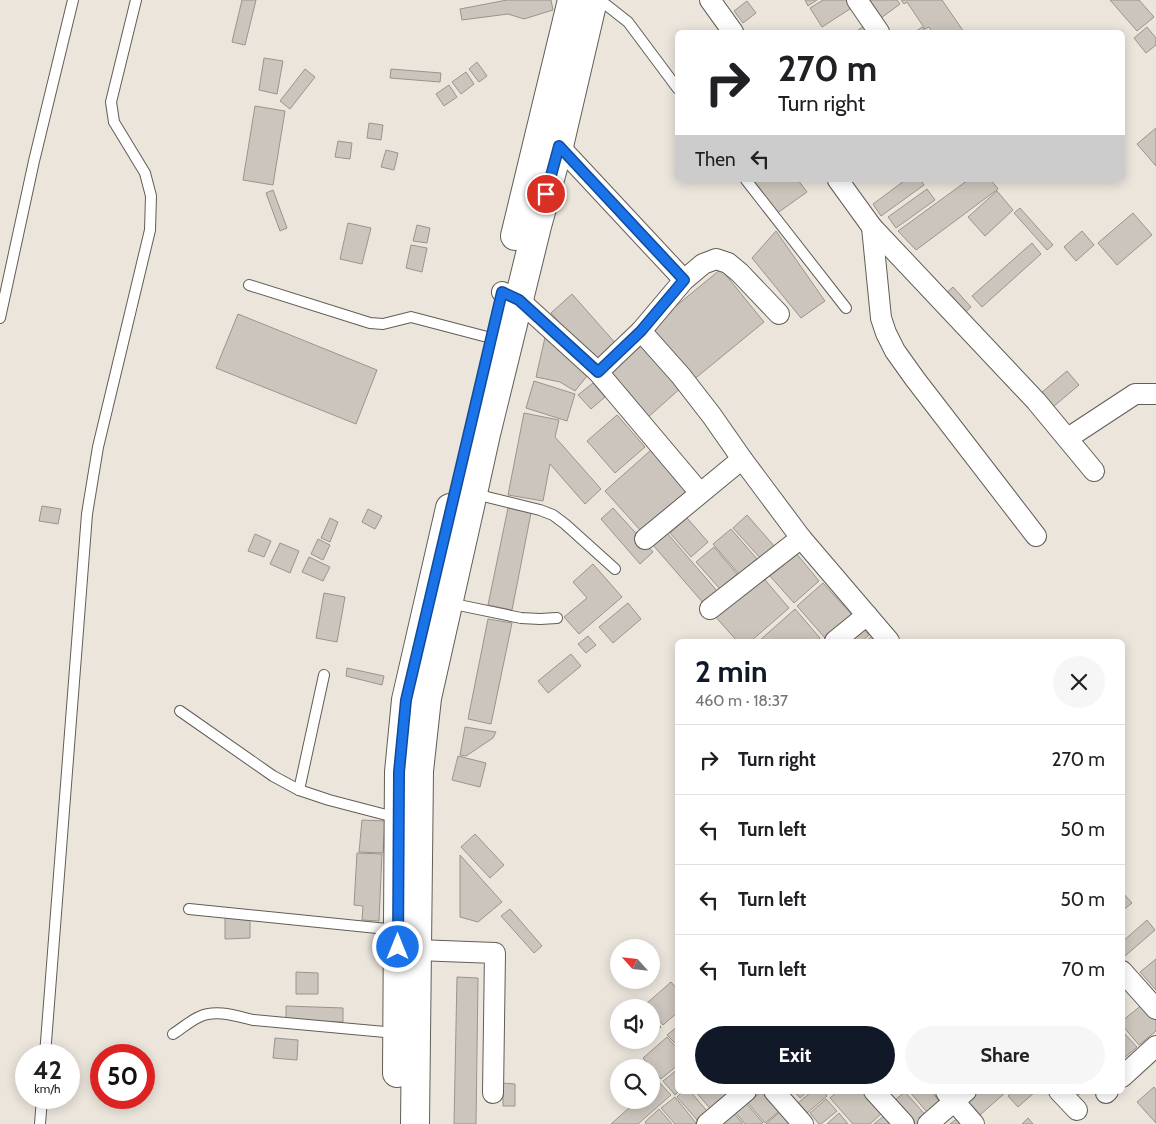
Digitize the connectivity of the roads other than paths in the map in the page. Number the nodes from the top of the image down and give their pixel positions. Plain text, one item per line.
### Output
1 (73, 0) edge
2 (136, 0) edge
3 (572, 0) edge
4 (593, 0) edge
5 (600, 0) edge
6 (710, 0) edge
7 (857, 0) edge
8 (732, 30) edge
9 (878, 30) edge
10 (675, 85) edge
11 (559, 146) junction
12 (748, 182) edge
13 (839, 182) edge
14 (872, 227) junction
15 (684, 280) junction
16 (249, 285) dead end
17 (510, 296) junction
18 (846, 308) dead end
19 (779, 314) dead end
20 (0, 318) edge
21 (641, 331) junction
22 (491, 338) junction
23 (598, 372) junction
24 (1156, 394) edge
25 (1068, 438) junction
26 (742, 460) junction
27 (1094, 471) dead end
28 (473, 493) junction
29 (700, 493) junction
30 (1036, 536) dead end
31 (801, 538) junction
32 (645, 539) dead end
33 (616, 570) dead end
34 (448, 603) junction
35 (710, 609) dead end
36 (867, 615) junction
37 (557, 618) dead end
38 (837, 639) edge
39 (887, 639) edge
40 (324, 675) dead end
41 (180, 711) dead end
42 (299, 790) junction
43 (399, 819) junction
44 (189, 909) dead end
45 (398, 930) junction
46 (417, 950) junction
47 (1125, 974) edge
48 (1156, 1009) edge
49 (397, 1033) junction
50 (173, 1034) dead end
51 (46, 1044) edge
52 (1156, 1046) edge
53 (1125, 1074) edge
54 (493, 1093) dead end
55 (742, 1094) edge
56 (777, 1094) edge
57 (877, 1094) edge
58 (1062, 1094) edge
59 (955, 1095) edge
60 (41, 1109) edge
61 (1076, 1110) dead end
62 (40, 1124) edge
63 (396, 1124) edge
64 (415, 1124) edge
65 (707, 1124) edge
66 (803, 1124) edge
67 (904, 1124) edge
68 (928, 1124) edge
69 (974, 1124) edge

1 - 20 lane
2 - 51 lane
3 - 17 main road
4 - 11 main road
5 - 10 lane
6 - 8 street
7 - 9 street
11 - 15 street
11 - 17 main road
12 - 18 lane
13 - 14 street
14 - 25 street
14 - 30 street
15 - 19 street
15 - 21 street
16 - 22 lane
17 - 22 main road
17 - 23 street
17 - 28 main road
21 - 23 street
21 - 26 street
22 - 43 main road
23 - 29 street
24 - 25 street
25 - 27 street
26 - 29 street
26 - 31 street
28 - 33 lane
28 - 34 main road
29 - 32 street
31 - 35 street
31 - 36 street
34 - 37 lane
34 - 46 main road
36 - 38 street
36 - 39 street
40 - 42 lane
41 - 42 lane
42 - 43 lane
43 - 45 main road
44 - 45 lane
45 - 49 main road
46 - 54 street
46 - 64 main road
47 - 48 street
49 - 50 lane
49 - 63 main road
52 - 53 street
55 - 65 street
56 - 66 street
57 - 67 street
58 - 61 street
59 - 68 street
59 - 69 street
60 - 62 lane

